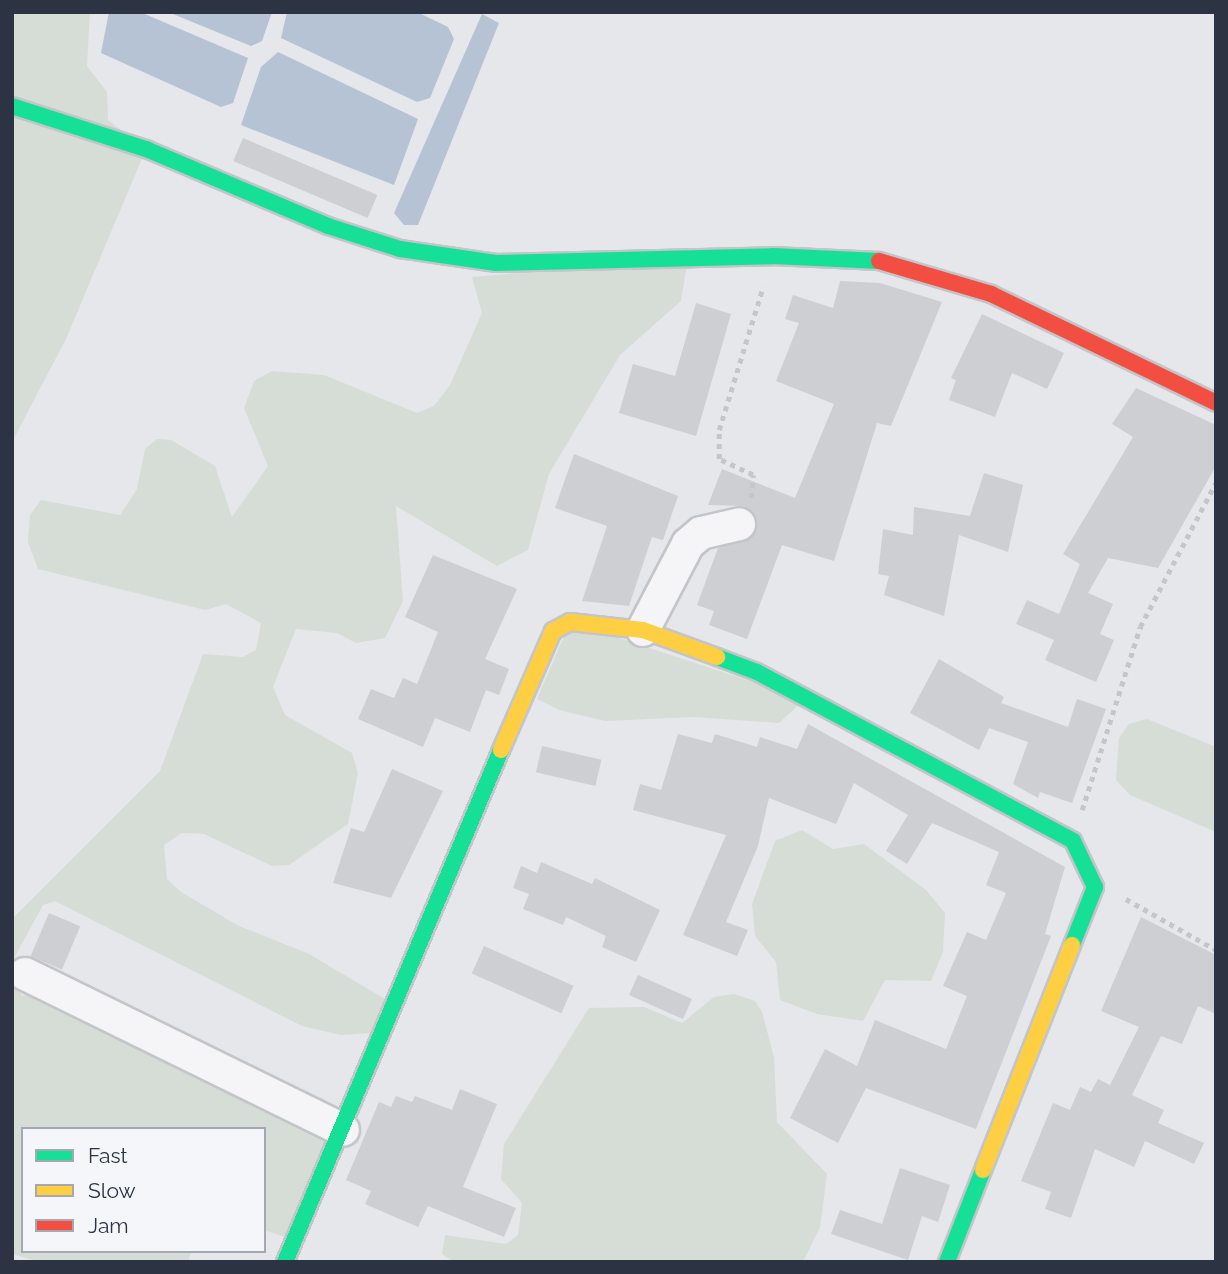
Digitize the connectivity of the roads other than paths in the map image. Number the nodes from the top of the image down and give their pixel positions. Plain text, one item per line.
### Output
1 (12, 106) edge
2 (1216, 403) edge
3 (739, 523) road end
4 (643, 630) junction
5 (25, 974) dead end
6 (343, 1130) junction
7 (285, 1262) edge
8 (947, 1262) edge

1 - 2 street
3 - 4 street
4 - 6 street
4 - 8 street
5 - 6 street
6 - 7 street

